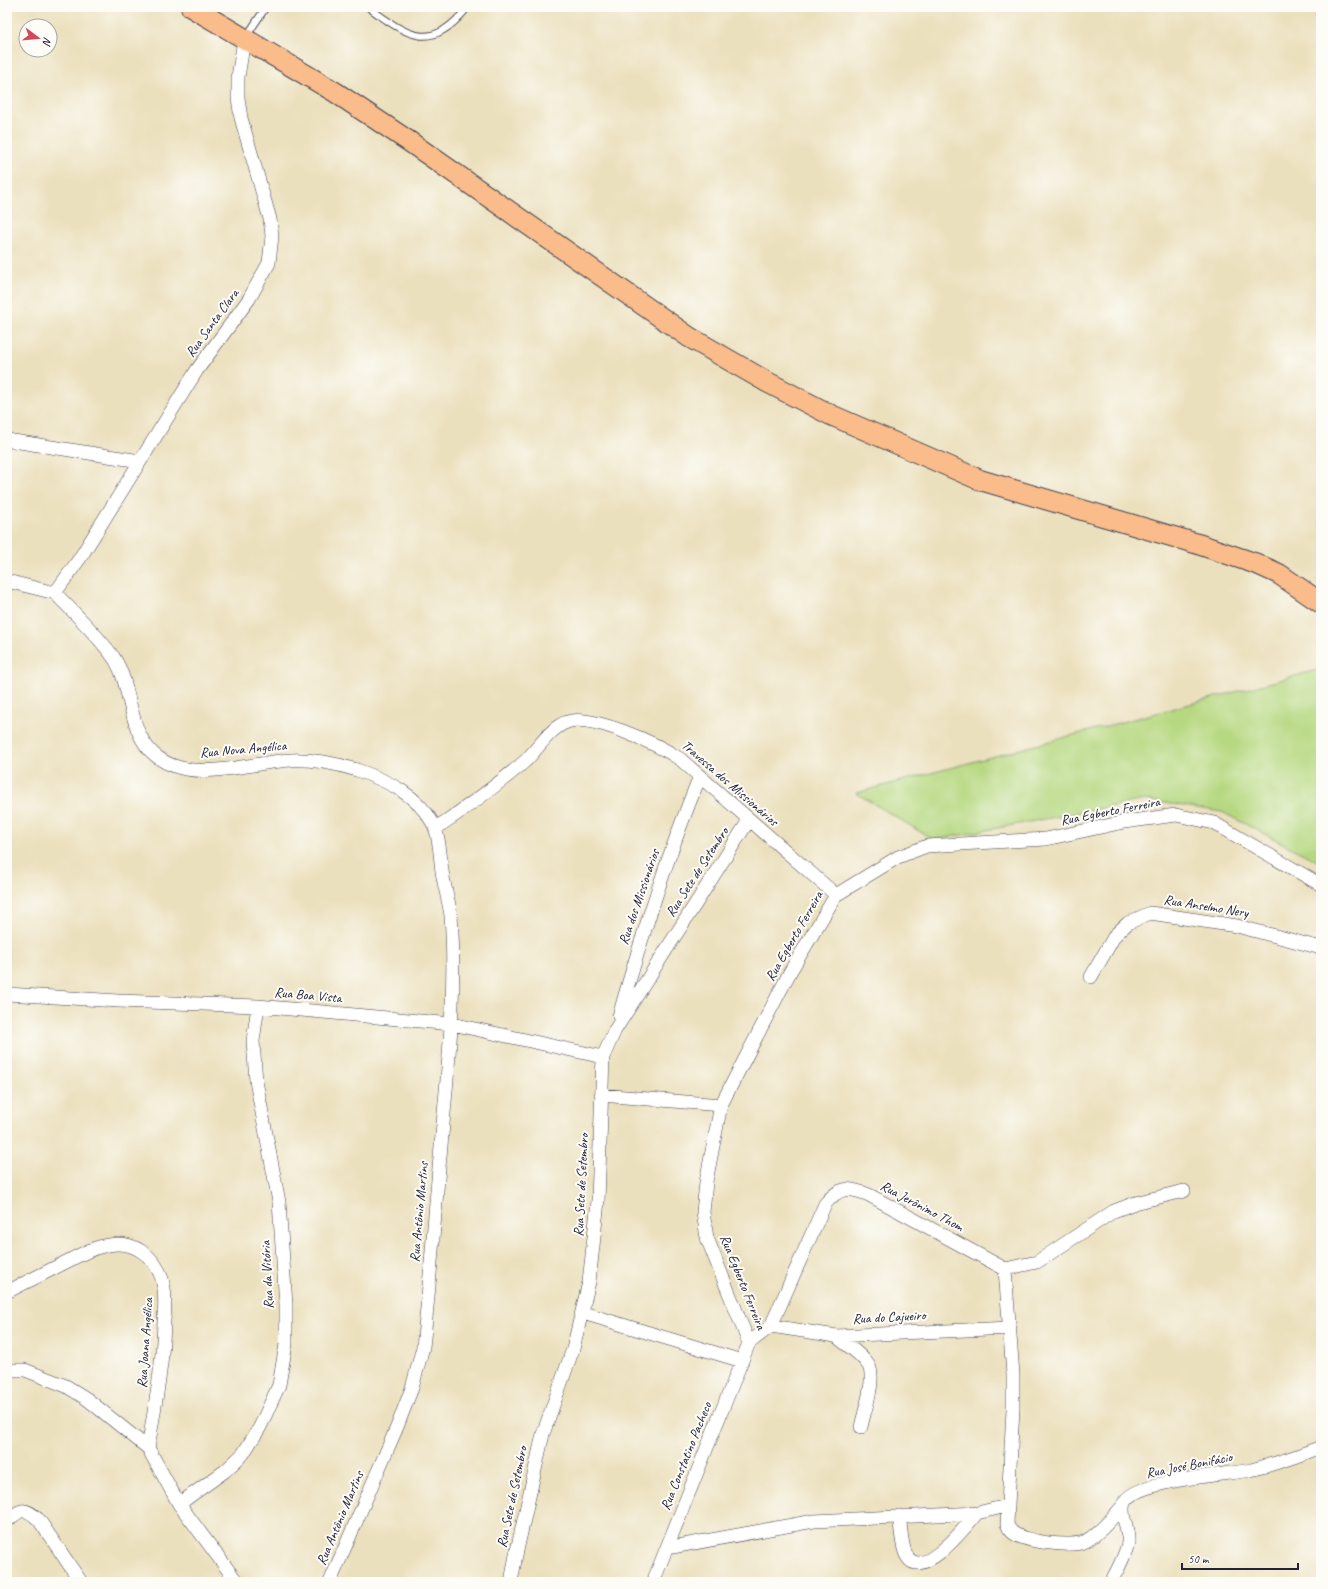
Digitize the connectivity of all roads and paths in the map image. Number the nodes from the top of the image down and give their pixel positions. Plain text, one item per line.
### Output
1 (191, 7) edge
2 (266, 7) edge
3 (368, 7) edge
4 (468, 7) edge
5 (244, 40) junction
6 (7, 440) edge
7 (140, 461) junction
8 (7, 581) edge
9 (55, 593) junction
10 (1321, 603) edge
11 (700, 776) junction
12 (749, 820) junction
13 (436, 828) junction
14 (1321, 884) edge
15 (836, 895) junction
16 (1321, 948) edge
17 (1091, 977) dead end
18 (7, 994) edge
19 (258, 1006) junction
20 (452, 1024) junction
21 (615, 1030) junction
22 (603, 1057) junction
23 (601, 1095) junction
24 (721, 1105) junction
25 (1184, 1191) dead end
26 (1005, 1269) junction
27 (7, 1292) edge
28 (583, 1313) junction
29 (771, 1326) junction
30 (1010, 1328) junction
31 (836, 1336) junction
32 (749, 1343) junction
33 (742, 1362) junction
34 (7, 1370) edge
35 (861, 1428) dead end
36 (1321, 1447) edge
37 (148, 1448) junction
38 (179, 1504) junction
39 (1007, 1506) junction
40 (1122, 1507) junction
41 (976, 1513) junction
42 (899, 1516) junction
43 (7, 1521) edge
44 (667, 1548) junction
45 (81, 1582) edge
46 (237, 1582) edge
47 (330, 1582) edge
48 (512, 1582) edge
49 (654, 1582) edge
50 (1111, 1582) edge

1 - 5 main road
2 - 5 lane
3 - 4 lane
5 - 7 street, Rua Santa Clara
5 - 10 main road
6 - 7 street
7 - 9 street, Rua Santa Clara
8 - 9 street
9 - 13 street, Rua Nova Angélica
11 - 12 street, Travessa dos Missionários
11 - 13 street, Travessa dos Missionários
11 - 21 street, Rua dos Missionários
12 - 15 street, Travessa dos Missionários
12 - 21 street, Rua Sete de Setembro
13 - 20 street, Rua Antônio Martins
14 - 15 street, Rua Egberto Ferreira
15 - 24 street, Rua Egberto Ferreira
16 - 17 street, Rua Anselmo Nery
18 - 19 street, Rua Boa Vista
19 - 20 street, Rua Boa Vista
19 - 38 street, Rua da Vitória
20 - 22 street, Rua Boa Vista
20 - 47 street, Rua Antônio Martins
21 - 22 street, Rua Sete de Setembro
22 - 23 street, Rua Sete de Setembro
23 - 24 street
23 - 28 street, Rua Sete de Setembro
24 - 32 street, Rua Egberto Ferreira
25 - 26 street
26 - 29 street, Rua Jerônimo Thom
26 - 30 street
27 - 37 street, Rua Joana Angélica
28 - 33 street
28 - 48 street, Rua Sete de Setembro
29 - 31 street, Rua do Cajueiro
29 - 32 street
30 - 31 street, Rua do Cajueiro
30 - 39 street
31 - 35 street
32 - 33 street, Rua Constatino Pacheco
33 - 44 street, Rua Constatino Pacheco
34 - 37 street
36 - 40 street, Rua José Bonifácio
37 - 38 street
38 - 46 street
39 - 40 street, Rua José Bonifácio
39 - 41 street
40 - 50 street
41 - 42 street
41 - 42 street
42 - 44 street
43 - 45 street
44 - 49 street, Rua Constatino Pacheco

